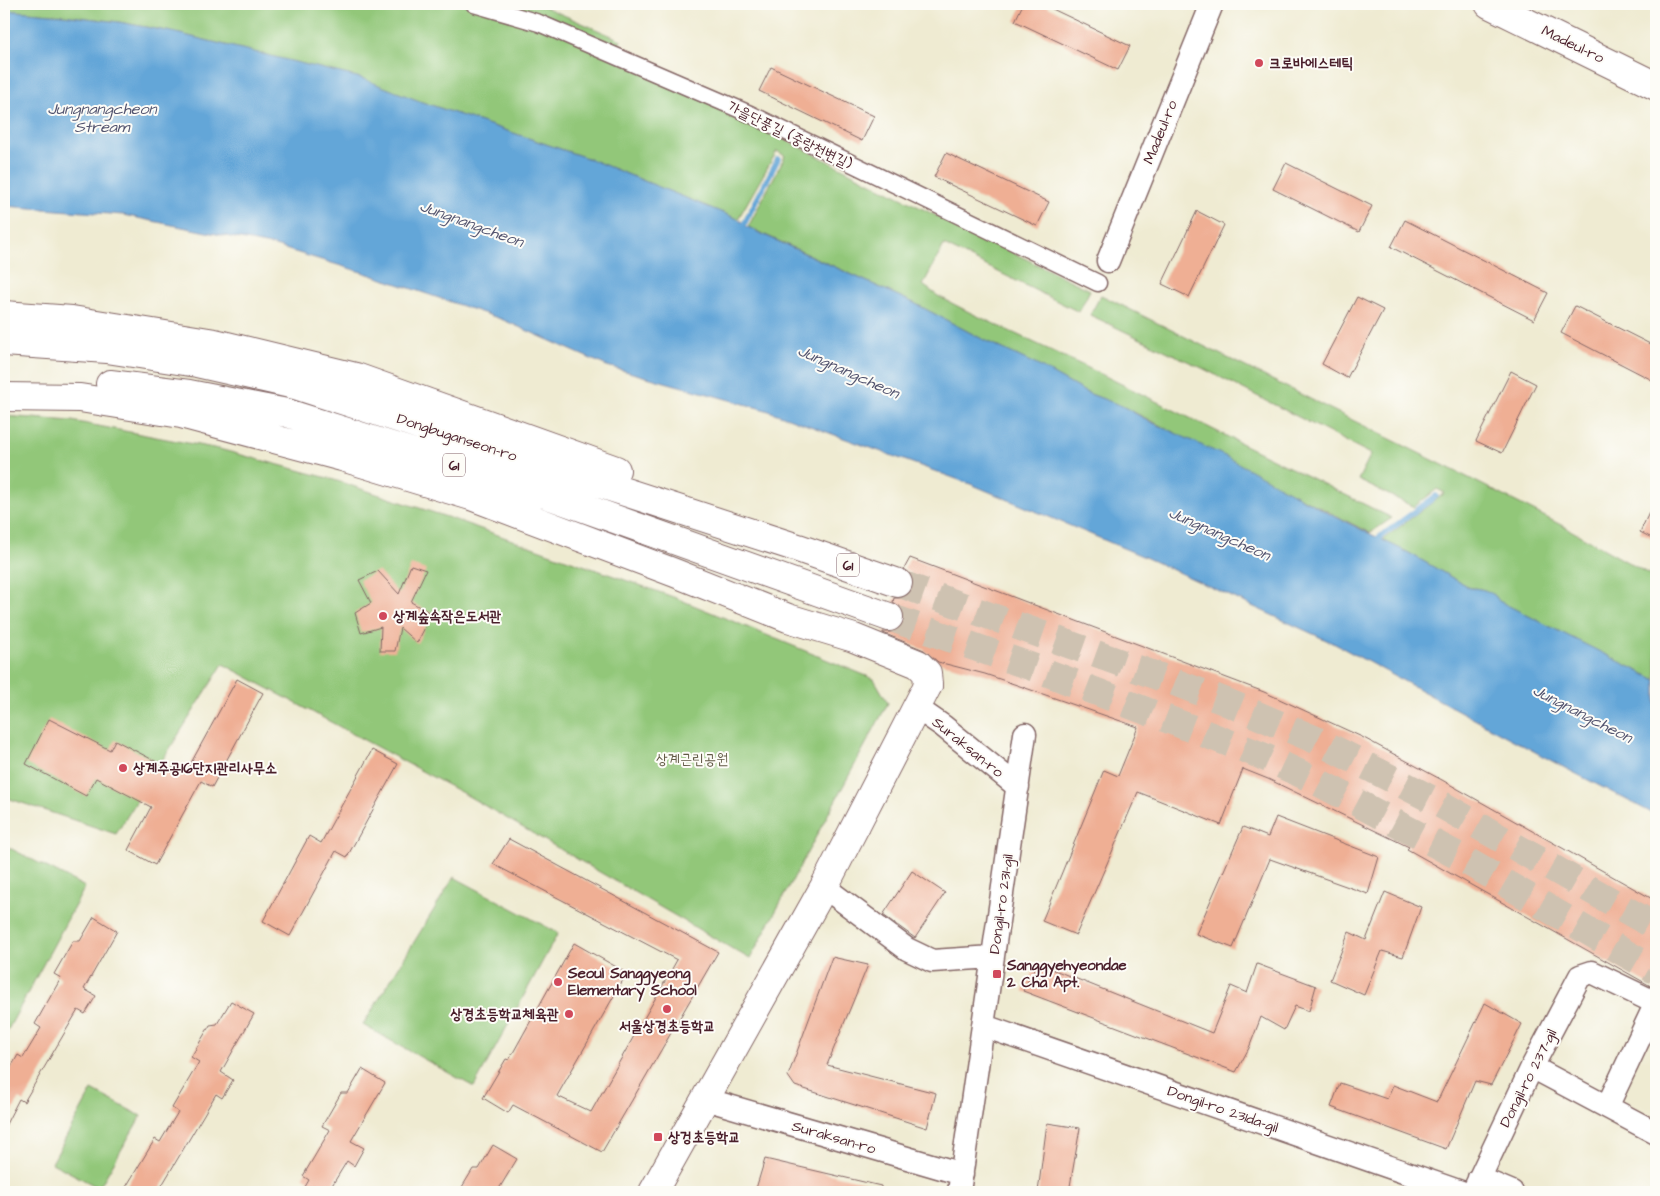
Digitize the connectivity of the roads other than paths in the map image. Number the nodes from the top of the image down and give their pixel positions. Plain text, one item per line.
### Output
1 (474, 4) edge
2 (1212, 4) edge
3 (1489, 4) edge
4 (1654, 81) edge
5 (1108, 261) dead end
6 (1098, 284) dead end
7 (4, 315) edge
8 (4, 342) edge
9 (4, 378) edge
10 (4, 397) edge
11 (798, 548) junction
12 (898, 583) tunnel mouth
13 (889, 616) tunnel mouth
14 (923, 696) junction
15 (1025, 734) dead end
16 (1018, 788) junction
17 (824, 887) junction
18 (993, 957) junction
19 (1656, 1003) edge
20 (984, 1026) junction
21 (1532, 1067) junction
22 (705, 1099) junction
23 (1608, 1107) junction
24 (1656, 1133) edge
25 (961, 1183) edge
26 (1476, 1185) edge
27 (653, 1192) edge
28 (1461, 1192) edge
29 (1512, 1192) edge

1 - 6 street, 가을단풍길 (중랑천변길)
2 - 5 street, Madeul-ro
3 - 4 main road, Madeul-ro
7 - 11 main road
8 - 11 main road, Dongbuganseon-ro / 61
9 - 13 main road, Dongbuganseon-ro / 61
10 - 14 main road
11 - 12 main road, Dongbuganseon-ro / 61
14 - 16 street, Suraksan-ro
14 - 17 main road, Suraksan-ro
15 - 16 street, Dongil-ro 231-gil
16 - 18 street, Dongil-ro 231-gil
17 - 18 street
17 - 22 main road, Suraksan-ro
18 - 20 street, Dongil-ro 231-gil
19 - 21 street, Dongil-ro 237-gil
19 - 23 street
20 - 25 street, Dongil-ro 231-gil
20 - 28 street, Dongil-ro 231da-gil
21 - 23 street
21 - 26 street, Dongil-ro 237-gil
22 - 25 street, Suraksan-ro
22 - 27 main road, Suraksan-ro
23 - 24 street
26 - 29 street

